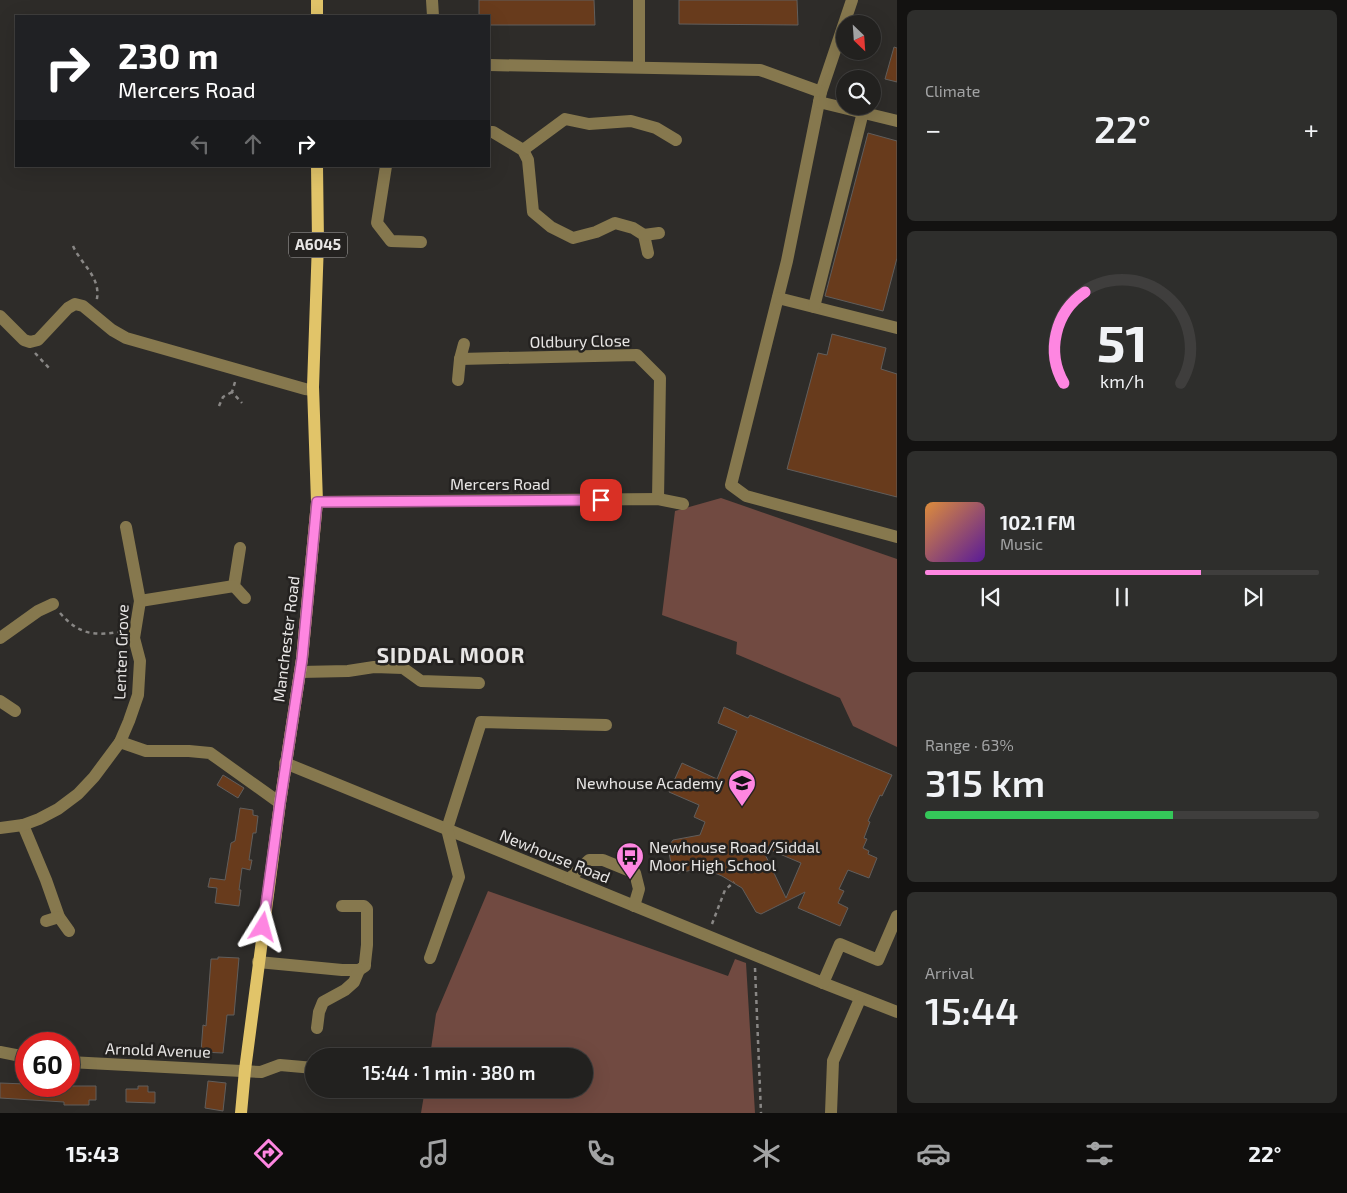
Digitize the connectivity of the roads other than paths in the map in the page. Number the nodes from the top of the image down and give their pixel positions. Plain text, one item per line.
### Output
1 (317, 0) edge
2 (432, 0) edge
3 (639, 0) edge
4 (852, 0) edge
5 (317, 15) edge
6 (433, 15) edge
7 (490, 65) edge
8 (639, 67) junction
9 (820, 97) junction
10 (836, 103) edge
11 (862, 115) edge
12 (874, 115) edge
13 (897, 121) edge
14 (490, 132) edge
15 (676, 140) dead end
16 (523, 150) junction
17 (317, 167) edge
18 (386, 167) edge
19 (659, 233) dead end
20 (644, 236) junction
21 (420, 242) dead end
22 (648, 253) dead end
23 (778, 298) junction
24 (814, 308) junction
25 (0, 316) edge
26 (897, 328) edge
27 (464, 344) dead end
28 (460, 359) junction
29 (458, 380) dead end
30 (313, 390) junction
31 (658, 499) junction
32 (317, 502) junction
33 (684, 504) dead end
34 (126, 527) dead end
35 (897, 538) edge
36 (240, 548) dead end
37 (234, 586) junction
38 (245, 598) dead end
39 (140, 601) junction
40 (53, 604) road end
41 (0, 638) edge
42 (300, 672) junction
43 (479, 683) dead end
44 (0, 701) edge
45 (15, 711) dead end
46 (606, 725) dead end
47 (120, 742) junction
48 (285, 763) junction
49 (280, 803) junction
50 (22, 825) junction
51 (0, 828) edge
52 (447, 829) junction
53 (570, 879) junction
54 (342, 906) dead end
55 (634, 906) junction
56 (897, 916) edge
57 (59, 917) junction
58 (46, 921) dead end
59 (69, 931) dead end
60 (430, 958) dead end
61 (258, 962) junction
62 (359, 970) junction
63 (823, 983) junction
64 (860, 999) junction
65 (897, 1012) edge
66 (317, 1028) dead end
67 (0, 1052) edge
68 (15, 1055) edge
69 (80, 1062) edge
70 (305, 1067) edge
71 (245, 1070) junction
72 (241, 1113) edge
73 (831, 1113) edge

1 - 5 main road
2 - 6 street
3 - 8 street
4 - 9 street
7 - 8 street
8 - 9 street
9 - 10 street
9 - 23 street
11 - 24 street
12 - 13 street
14 - 16 street
15 - 16 street
16 - 20 street
17 - 30 main road, Manchester Road / A6045
18 - 21 street
19 - 20 street
20 - 22 street
23 - 24 street
23 - 35 street
24 - 26 street
25 - 30 street
27 - 28 street
28 - 29 street
28 - 31 street, Oldbury Close
30 - 32 main road, Manchester Road / A6045
31 - 32 street, Mercers Road
31 - 33 street, Mercers Road
32 - 42 main road, Manchester Road / A6045
34 - 39 street, Lenten Grove
36 - 37 street
37 - 38 street
37 - 39 street
39 - 47 street, Lenten Grove
40 - 41 street
42 - 43 street
42 - 48 main road, Manchester Road / A6045
44 - 45 street
46 - 52 street
47 - 49 street
47 - 50 street, Lenten Grove
48 - 49 main road, Manchester Road / A6045
48 - 52 street, Newhouse Road
49 - 61 main road, Manchester Road / A6045
50 - 51 street, Lenten Grove
50 - 57 street
52 - 53 street, Newhouse Road
52 - 60 street
53 - 55 street, Newhouse Road
53 - 55 street
54 - 62 street
55 - 63 street, Newhouse Road
56 - 63 street
57 - 58 street
57 - 59 street
61 - 62 street
61 - 71 main road, Manchester Road / A6045
62 - 66 street
63 - 64 street, Newhouse Road
64 - 65 street, Newhouse Road
64 - 73 street
67 - 68 street
69 - 71 street, Arnold Avenue
70 - 71 street, Arnold Avenue
71 - 72 main road, Manchester Road / A6045

